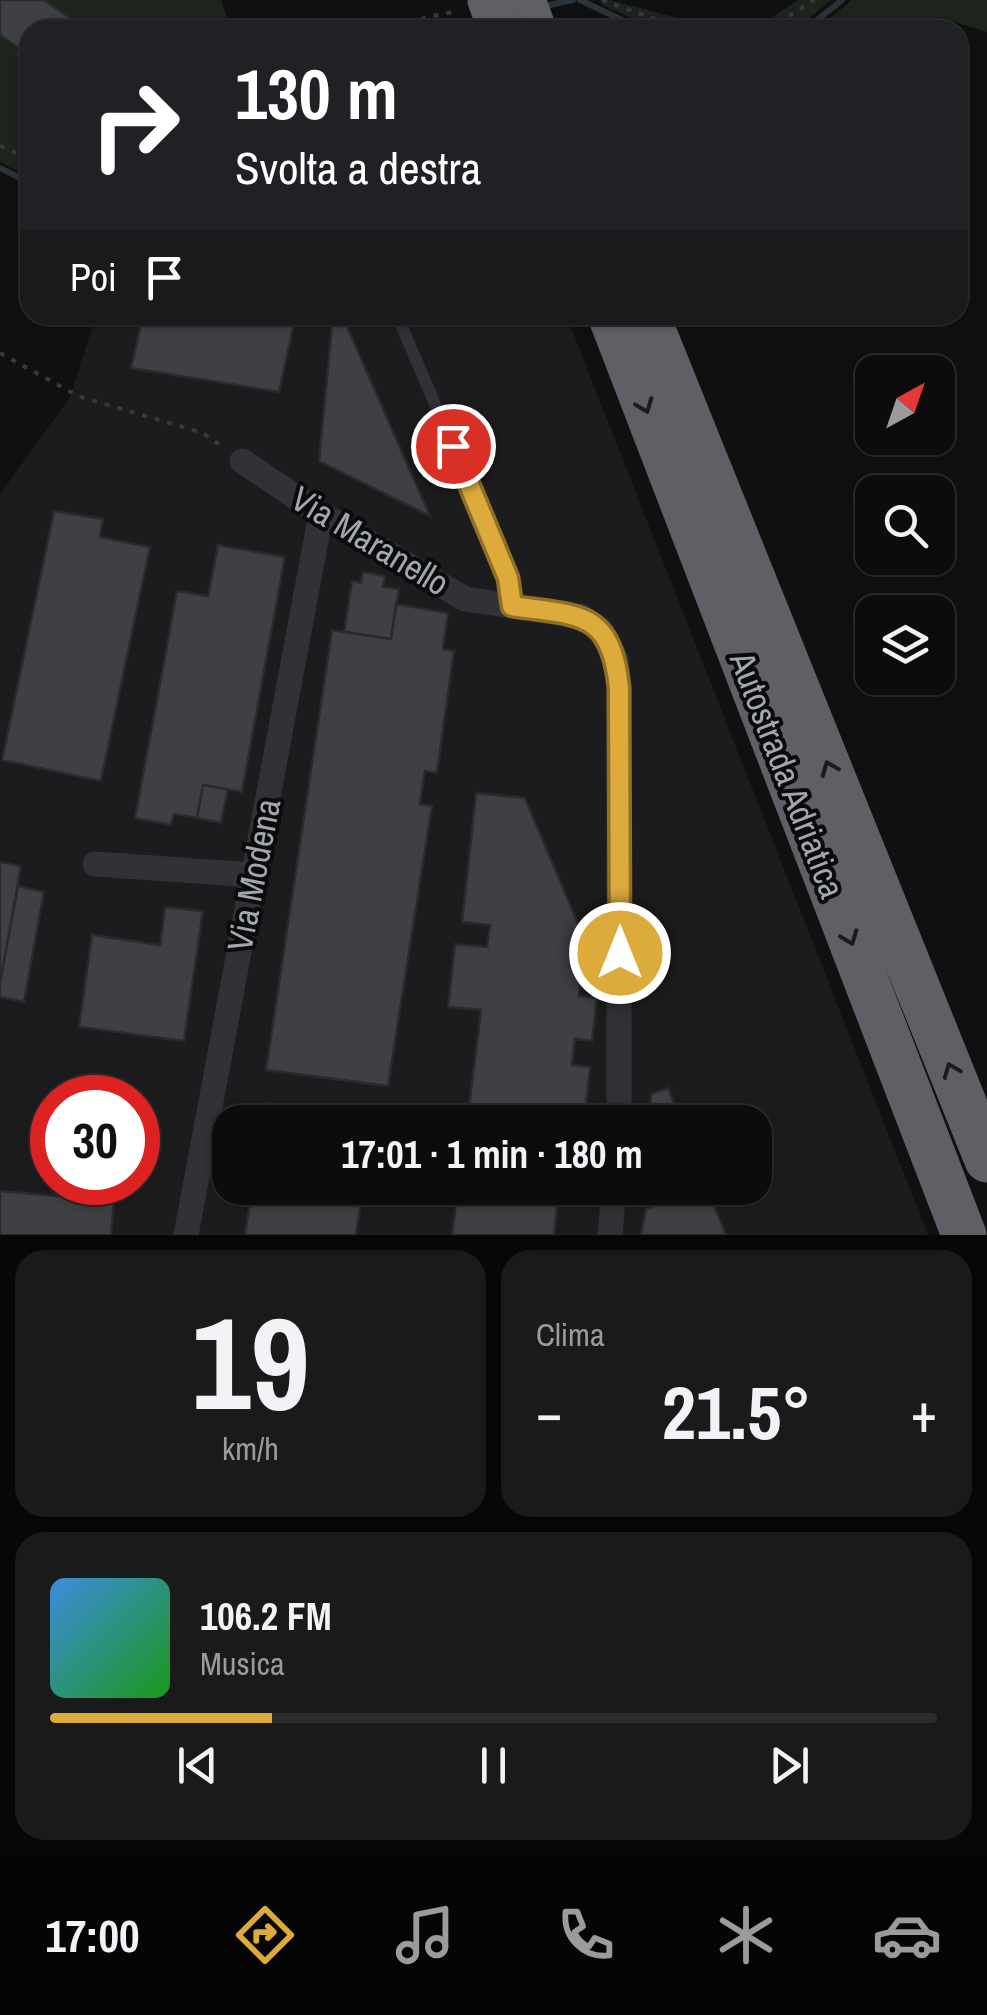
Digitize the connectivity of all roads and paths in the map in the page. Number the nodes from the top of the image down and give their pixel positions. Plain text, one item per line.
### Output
1 (602, 0) edge
2 (814, 0) edge
3 (475, 5) edge
4 (411, 20) edge
5 (658, 20) edge
6 (783, 20) edge
7 (401, 325) edge
8 (614, 325) edge
9 (651, 325) edge
10 (0, 353) edge
11 (242, 461) joint
12 (322, 514) junction
13 (512, 606) junction
14 (95, 864) dead end
15 (254, 875) junction
16 (618, 1105) edge
17 (987, 1160) edge
18 (613, 1205) edge
19 (186, 1235) edge
20 (610, 1235) edge
21 (964, 1235) edge

1 - 5 path
2 - 6 path
3 - 4 path
7 - 13 lane
8 -> 21 highway, Autostrada Adriatica
17 -> 9 highway, Autostrada Adriatica
10 - 11 path
11 - 12 street, Via Maranello
12 - 13 street, Via Maranello
12 - 15 street, Via Modena
13 - 16 street, Via Maranello
14 - 15 street
15 - 19 street, Via Modena
18 - 20 street

